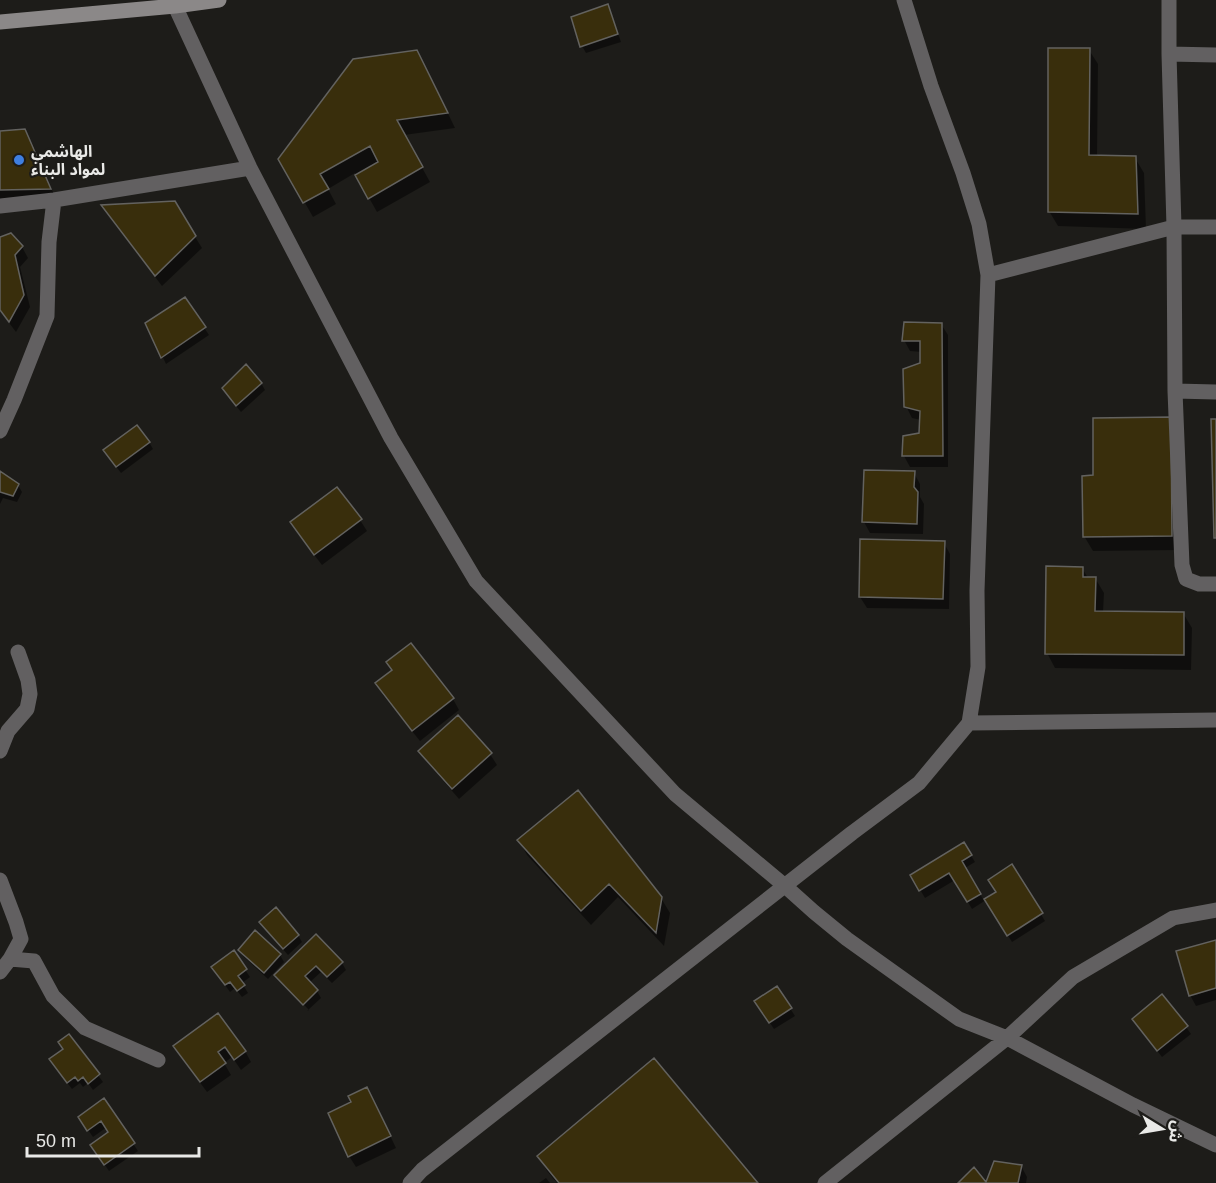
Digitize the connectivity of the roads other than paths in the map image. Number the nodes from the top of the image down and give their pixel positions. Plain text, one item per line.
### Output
1 (219, 0) edge
2 (904, 0) edge
3 (1168, 0) edge
4 (175, 6) junction
5 (0, 22) edge
6 (1169, 54) junction
7 (1216, 55) edge
8 (250, 168) junction
9 (54, 200) junction
10 (0, 206) edge
11 (1174, 227) junction
12 (1216, 227) edge
13 (988, 275) junction
14 (1175, 392) junction
15 (1216, 392) edge
16 (0, 431) edge
17 (1216, 584) edge
18 (18, 652) dead end
19 (1216, 720) edge
20 (969, 723) junction
21 (0, 751) edge
22 (0, 880) edge
23 (785, 886) junction
24 (1216, 910) edge
25 (10, 959) junction
26 (0, 972) edge
27 (1006, 1038) junction
28 (158, 1060) dead end
29 (1216, 1145) edge
30 (410, 1183) edge
31 (825, 1183) edge

1 - 4 street
2 - 13 street
3 - 6 street
4 - 5 street
4 - 8 street
6 - 7 street
6 - 11 street
8 - 9 street
8 - 23 street
9 - 10 street
9 - 16 street
11 - 12 street
11 - 13 street
11 - 14 street
13 - 20 street
14 - 15 street
14 - 17 street
18 - 21 street
19 - 20 street
20 - 23 street
22 - 25 street
23 - 27 street
23 - 30 street
24 - 27 street
25 - 26 street
25 - 28 street
27 - 29 street
27 - 31 street

